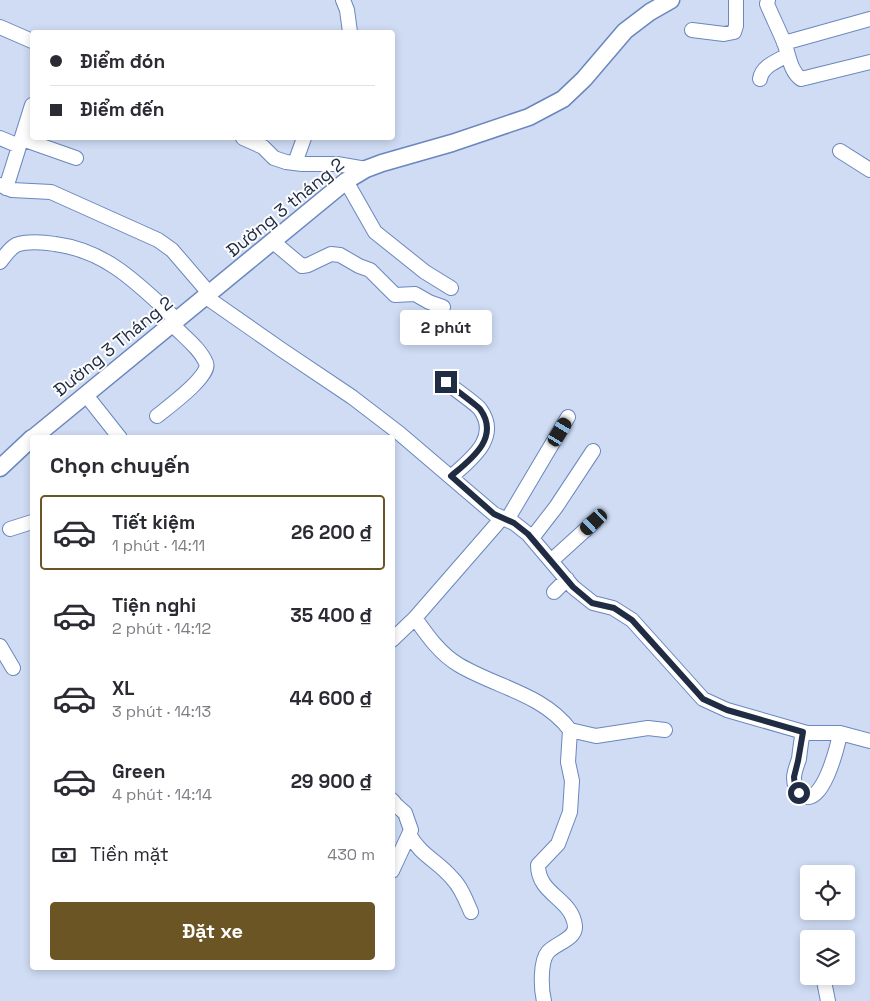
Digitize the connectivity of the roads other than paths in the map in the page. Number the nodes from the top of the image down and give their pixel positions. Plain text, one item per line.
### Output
1 (343, 0) edge
2 (671, 0) edge
3 (736, 0) edge
4 (768, 0) edge
5 (870, 19) edge
6 (0, 27) edge
7 (350, 30) edge
8 (692, 30) dead end
9 (30, 40) edge
10 (786, 49) junction
11 (870, 62) edge
12 (760, 79) dead end
13 (30, 116) edge
14 (0, 138) edge
15 (247, 140) edge
16 (303, 140) edge
17 (21, 143) junction
18 (840, 151) dead end
19 (76, 158) dead end
20 (296, 163) junction
21 (366, 169) junction
22 (870, 170) edge
23 (346, 181) junction
24 (3, 186) edge
25 (272, 241) junction
26 (0, 262) edge
27 (451, 288) dead end
28 (212, 292) junction
29 (443, 307) dead end
30 (174, 322) junction
31 (446, 382) dead end
32 (86, 394) junction
33 (158, 416) dead end
34 (568, 417) dead end
35 (37, 435) edge
36 (118, 435) edge
37 (30, 441) edge
38 (592, 451) dead end
39 (0, 468) edge
40 (451, 476) junction
41 (504, 519) junction
42 (594, 522) dead end
43 (30, 523) edge
44 (10, 529) dead end
45 (532, 538) junction
46 (552, 561) junction
47 (567, 579) junction
48 (554, 592) dead end
49 (416, 618) junction
50 (395, 637) edge
51 (0, 646) edge
52 (13, 668) dead end
53 (570, 730) junction
54 (666, 730) dead end
55 (803, 732) junction
56 (840, 733) junction
57 (870, 741) edge
58 (395, 804) edge
59 (409, 834) junction
60 (395, 864) edge
61 (471, 912) dead end
62 (825, 985) edge
63 (544, 1001) edge
64 (828, 1001) edge

1 - 7 street
2 - 21 main road, Đường 3 tháng 2
3 - 8 street
4 - 10 street
5 - 10 street
6 - 9 street
10 - 11 street
10 - 12 street
13 - 17 street
14 - 17 street
15 - 20 street
16 - 20 street
17 - 19 street
17 - 24 street
18 - 22 street
20 - 21 street
21 - 23 main road, Đường 3 tháng 2
23 - 25 main road, Đường 3 tháng 2
23 - 27 street
24 - 28 street
25 - 28 main road, Đường 3 tháng 2
25 - 29 street
26 - 30 street
28 - 30 main road, Đường 3 Tháng 2
28 - 40 street
30 - 32 main road, Đường 3 Tháng 2
30 - 33 street
31 - 40 street
32 - 35 main road, Đường 3 Tháng 2
32 - 36 street
34 - 41 street
37 - 39 main road, Đường 3 Tháng 2
38 - 45 street
40 - 41 street
41 - 45 street
41 - 49 street
42 - 46 street
43 - 44 street
45 - 46 street
46 - 47 street
47 - 48 street
47 - 55 street
49 - 50 street
49 - 53 street
51 - 52 street
53 - 54 street
53 - 63 street
55 - 56 street
55 - 56 street
56 - 57 street
58 - 59 street
59 - 60 street
59 - 61 street
62 - 64 street

